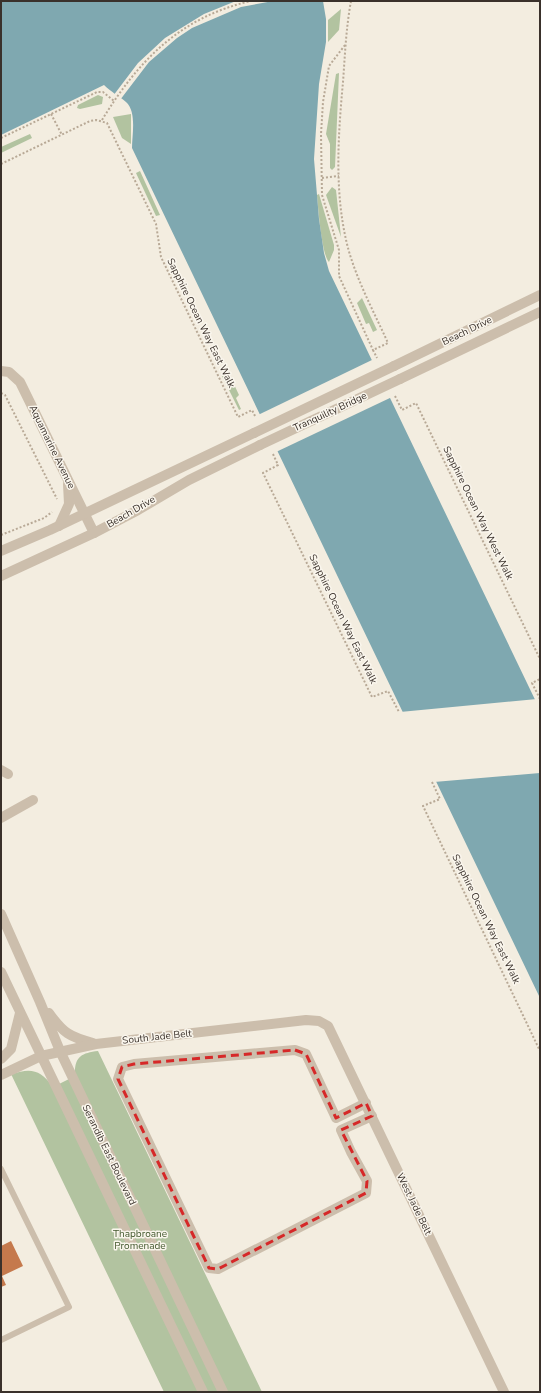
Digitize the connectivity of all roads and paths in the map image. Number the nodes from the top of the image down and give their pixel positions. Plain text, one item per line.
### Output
1 (250, 1) edge
2 (351, 1) edge
3 (346, 44) junction
4 (114, 101) junction
5 (51, 114) junction
6 (102, 121) junction
7 (62, 135) junction
8 (1, 138) edge
9 (1, 164) edge
10 (339, 176) junction
11 (322, 178) junction
12 (540, 295) edge
13 (540, 312) edge
14 (373, 350) junction
15 (377, 358) dead end
16 (394, 366) joint
17 (1, 371) edge
18 (400, 379) joint
19 (1, 393) edge
20 (395, 396) dead end
21 (255, 416) dead end
22 (254, 433) joint
23 (260, 445) joint
24 (273, 454) dead end
25 (67, 477) junction
26 (59, 502) dead end
27 (57, 509) dead end
28 (84, 513) junction
29 (59, 526) junction
30 (94, 533) junction
31 (1, 535) edge
32 (1, 551) edge
33 (1, 576) edge
34 (540, 659) edge
35 (540, 679) edge
36 (540, 699) edge
37 (398, 712) dead end
38 (432, 782) dead end
39 (33, 800) dead end
40 (1, 818) edge
41 (1, 914) edge
42 (1, 972) edge
43 (40, 1002) junction
44 (20, 1013) junction
45 (319, 1020) joint
46 (96, 1044) junction
47 (60, 1051) junction
48 (540, 1051) edge
49 (41, 1056) junction
50 (1, 1059) edge
51 (1, 1075) edge
52 (366, 1103) junction
53 (372, 1116) junction
54 (1, 1169) edge
55 (1, 1340) edge
56 (203, 1392) edge
57 (223, 1392) edge
58 (504, 1392) edge

1 - 4 path
2 - 3 path
3 - 10 path
3 - 11 path
4 - 5 path
4 - 6 path
5 - 7 path
5 - 8 path
6 - 7 path
6 - 21 path, Sapphire Ocean Way East Walk
7 - 9 path
10 - 11 path
10 - 14 path
11 - 14 path
12 - 16 street, Beach Drive
13 - 18 street, Beach Drive
14 - 15 path
16 - 22 street, Tranquility Bridge, bridge
17 - 25 street, Aquamarine Avenue
18 - 23 street, Tranquility Bridge, bridge
19 - 26 path
20 - 34 path, Sapphire Ocean Way West Walk
22 - 28 street, Beach Drive
23 - 30 street, Beach Drive
24 - 37 path, Sapphire Ocean Way East Walk
25 - 28 street, Aquamarine Avenue
25 - 29 street
27 - 31 path
28 - 29 street, Beach Drive
28 - 30 street, Aquamarine Avenue
29 - 32 street, Beach Drive
30 - 33 street, Beach Drive
35 - 36 path
38 - 48 path, Sapphire Ocean Way East Walk
39 - 40 street
41 - 43 street, Serandib East Boulevard
42 - 44 street, Serandib East Boulevard
43 - 46 street
43 - 47 street, Serandib East Boulevard
44 - 49 street, Serandib East Boulevard
44 - 50 street
45 - 46 street, South Jade Belt
45 - 52 street, West Jade Belt
46 - 47 street, South Jade Belt
47 - 49 street, South Jade Belt
47 - 57 street, Serandib East Boulevard
49 - 51 street, South Jade Belt
49 - 56 street, Serandib East Boulevard
52 - 53 street, West Jade Belt
52 - 53 street
53 - 58 street, West Jade Belt
54 - 55 lane

